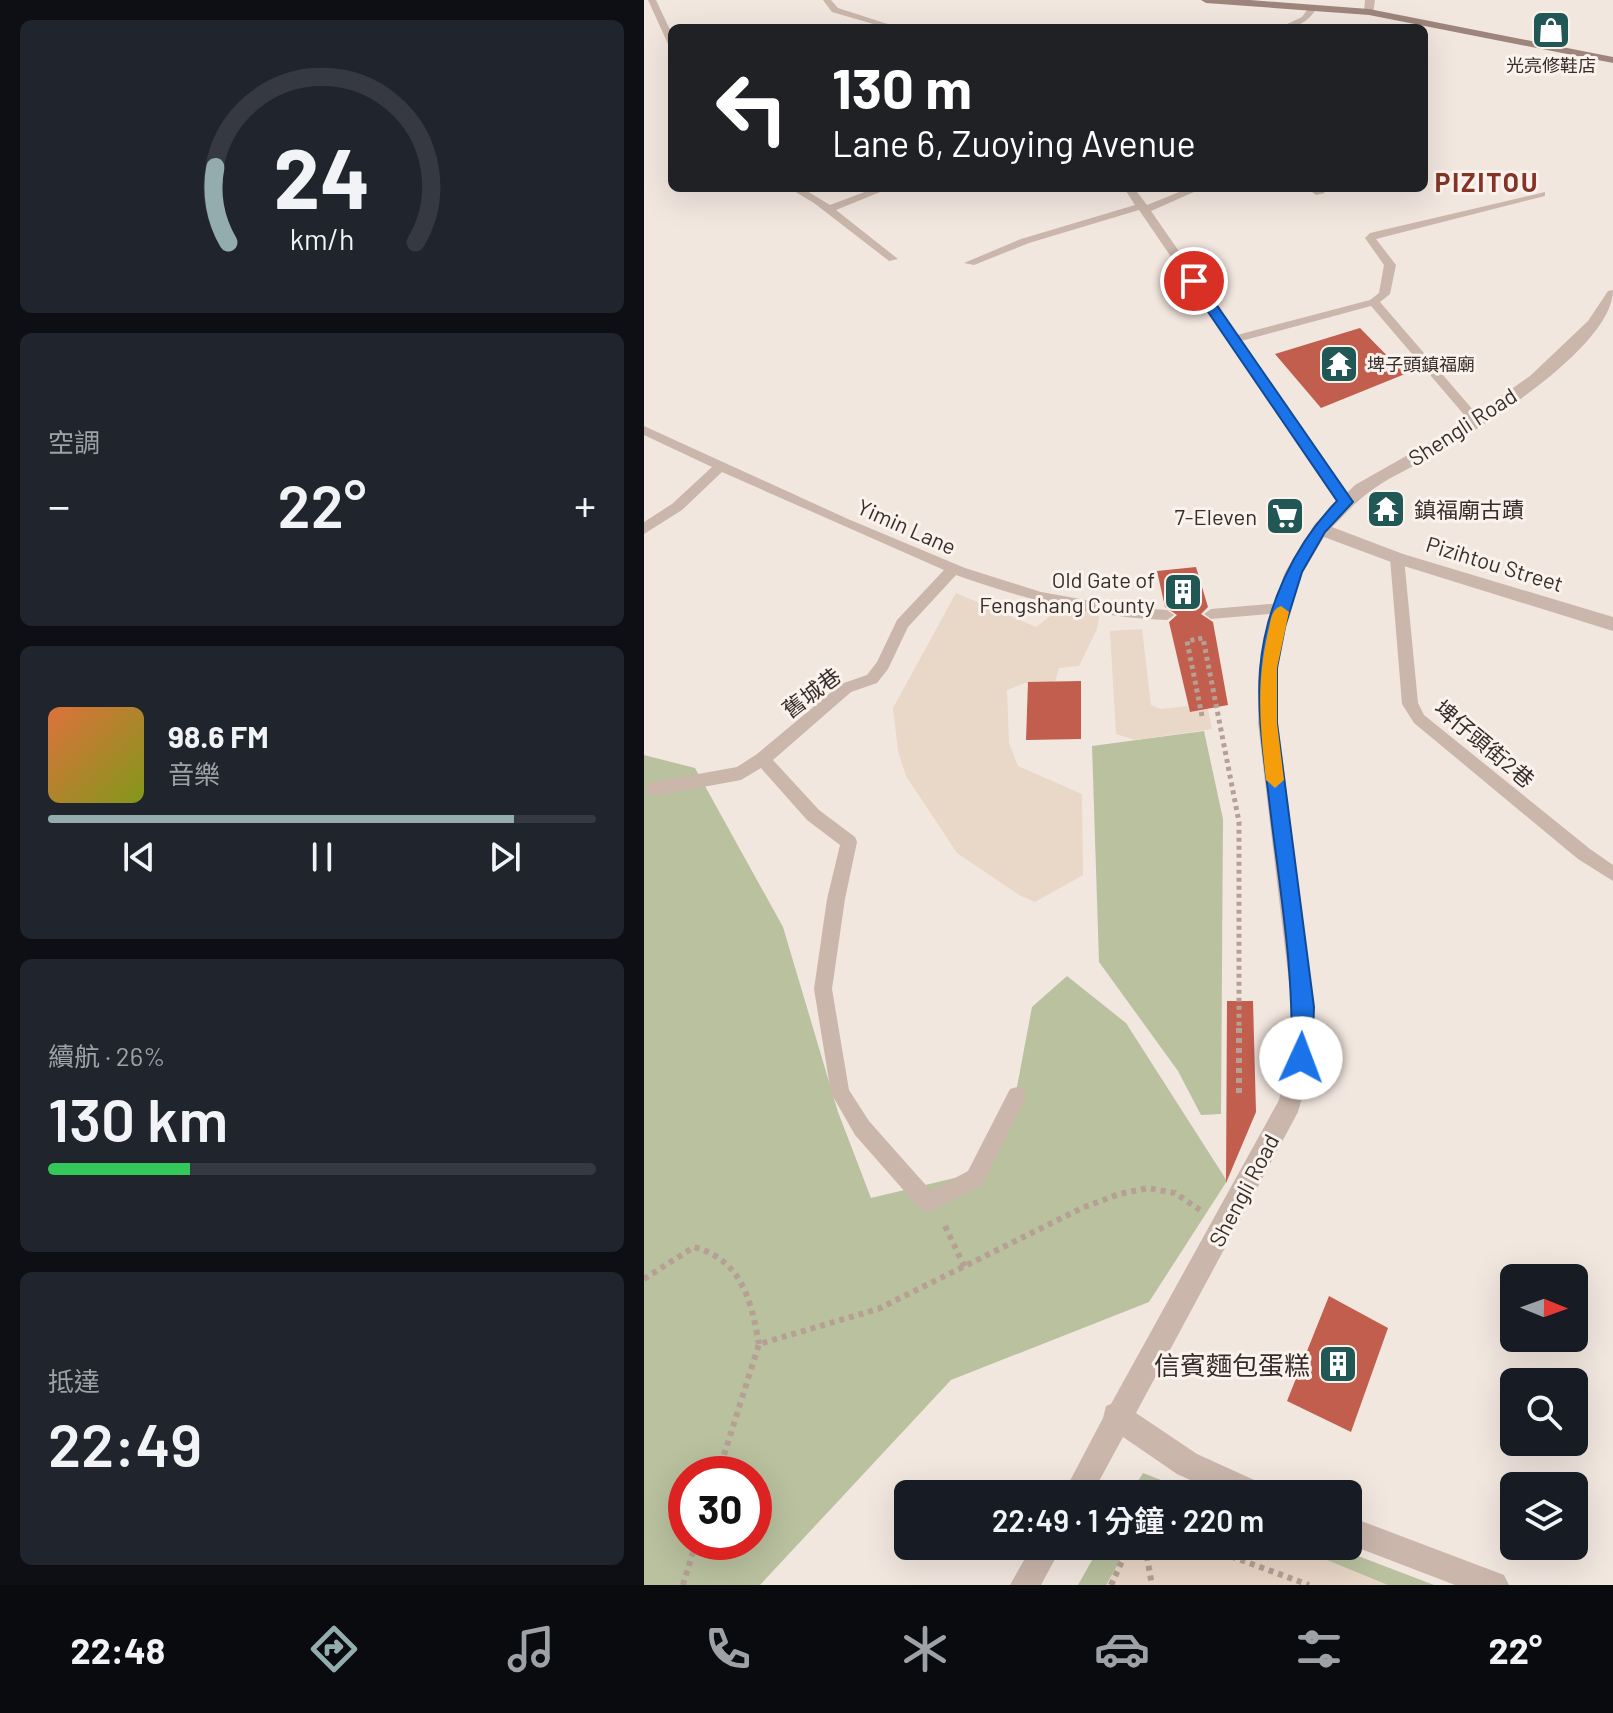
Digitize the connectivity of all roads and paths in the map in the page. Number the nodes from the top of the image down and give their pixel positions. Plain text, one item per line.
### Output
1 (652, 0) edge
2 (827, 0) edge
3 (1206, 0) edge
4 (1369, 6) edge
5 (1313, 8) junction
6 (882, 24) edge
7 (1293, 24) edge
8 (668, 35) edge
9 (1613, 60) edge
10 (800, 192) edge
11 (874, 192) edge
12 (1132, 192) edge
13 (1187, 192) edge
14 (1541, 194) dead end
15 (1144, 208) junction
16 (828, 209) junction
17 (893, 259) dead end
18 (970, 263) dead end
19 (1613, 294) edge
20 (1374, 302) junction
21 (1235, 339) junction
22 (1476, 421) junction
23 (644, 430) edge
24 (721, 466) junction
25 (1346, 502) junction
26 (644, 529) edge
27 (1320, 529) junction
28 (1397, 558) junction
29 (952, 571) junction
30 (1282, 608) junction
31 (1211, 614) dead end
32 (1167, 615) dead end
33 (1612, 622) edge
34 (1202, 716) dead end
35 (763, 759) junction
36 (654, 789) dead end
37 (1613, 874) edge
38 (1017, 1096) dead end
39 (1239, 1096) dead end
40 (928, 1203) junction
41 (1211, 1217) dead end
42 (965, 1268) junction
43 (644, 1279) edge
44 (759, 1344) junction
45 (1116, 1416) junction
46 (724, 1456) edge
47 (1084, 1480) edge
48 (1222, 1480) edge
49 (1362, 1535) edge
50 (691, 1560) edge
51 (1040, 1560) edge
52 (1123, 1560) edge
53 (1148, 1560) edge
54 (1241, 1560) edge
55 (683, 1585) edge
56 (1025, 1585) edge
57 (1111, 1585) edge
58 (1152, 1585) edge
59 (1309, 1585) edge
60 (1494, 1585) edge

1 - 8 lane
2 - 6 lane
3 - 5 street
4 - 5 street
4 - 9 street
5 - 7 lane
10 - 16 lane
11 - 16 lane
12 - 15 lane
13 - 15 lane
14 - 20 lane
15 - 18 lane
15 - 21 lane
16 - 17 lane
19 - 22 street, Shengli Road
20 - 21 lane
20 - 22 lane
21 - 25 lane
22 - 25 street, Shengli Road
23 - 24 lane, Yimin Lane
24 - 26 lane
24 - 29 lane, Yimin Lane
25 - 27 street, Shengli Road
27 - 28 street, Pizihtou Street
27 - 30 street, Shengli Road
28 - 33 street, Pizihtou Street
28 - 37 lane, 埤仔頭街2巷
29 - 32 lane, Yimin Lane
29 - 35 lane, 舊城巷
30 - 31 lane
30 - 45 street, Shengli Road
34 - 39 path
35 - 36 lane, 舊城巷
35 - 40 lane
38 - 40 lane
40 - 42 path
41 - 42 path
42 - 44 path
43 - 44 path
44 - 46 path
45 - 47 street, Shengli Road
45 - 48 street
49 - 60 street
50 - 55 path
51 - 56 street
52 - 57 path
53 - 58 path
54 - 59 path

